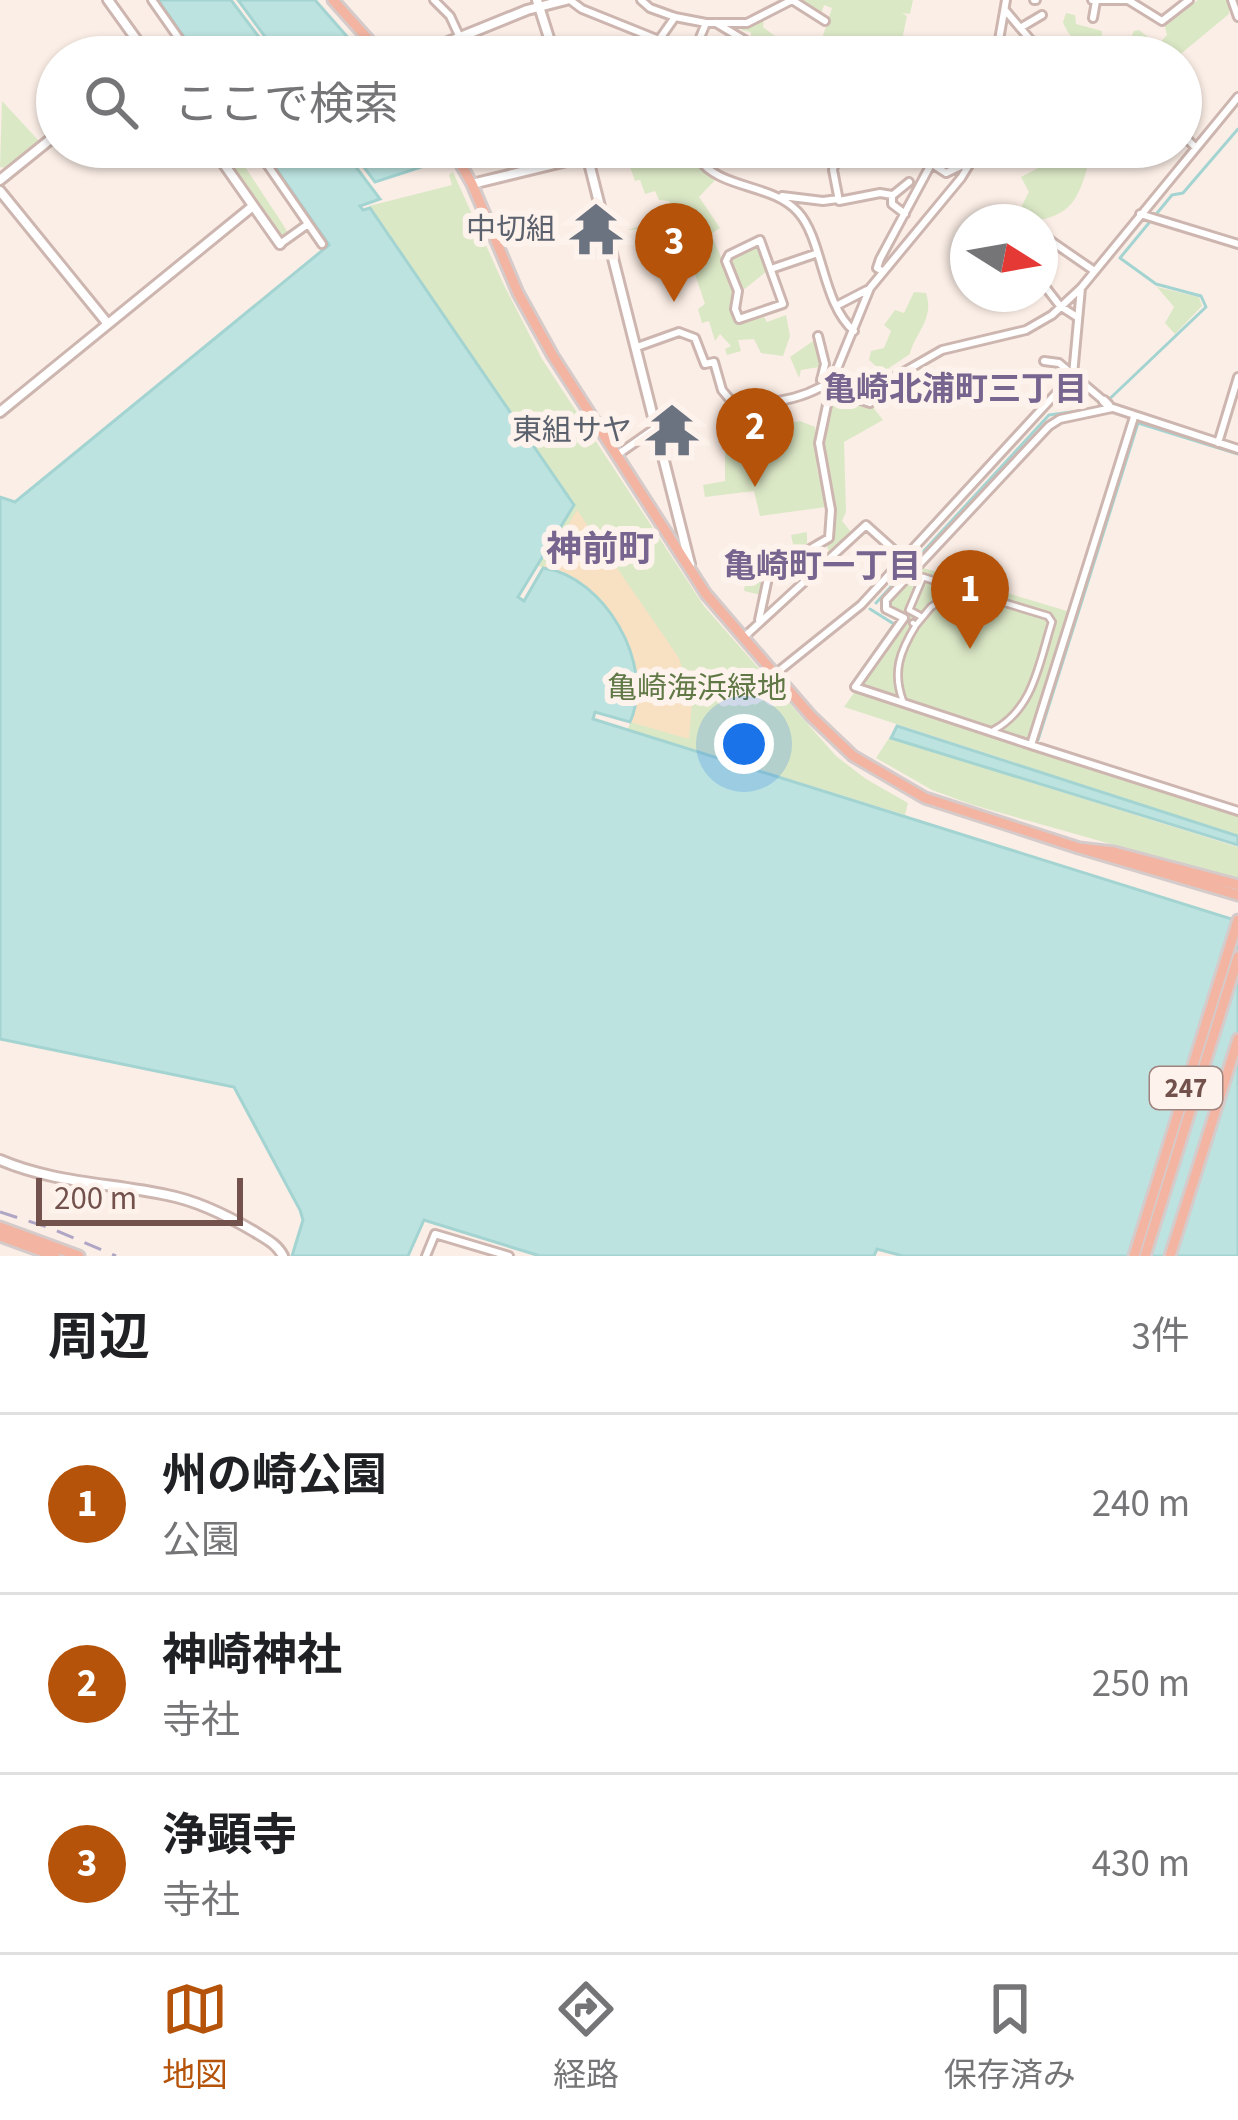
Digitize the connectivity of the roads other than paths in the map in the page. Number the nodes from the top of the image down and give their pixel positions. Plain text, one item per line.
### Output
1 (109, 0) edge
2 (152, 0) edge
3 (333, 0) edge
4 (434, 0) edge
5 (568, 0) edge
6 (641, 0) edge
7 (792, 0) edge
8 (1006, 0) edge
9 (1094, 0) edge
10 (1189, 0) edge
11 (1232, 0) edge
12 (1115, 1) edge
13 (538, 4) edge
14 (1005, 10) junction
15 (1042, 14) dead end
16 (675, 17) junction
17 (1238, 17) edge
18 (1093, 18) dead end
19 (710, 22) junction
20 (825, 22) dead end
21 (1020, 28) junction
22 (134, 36) edge
23 (177, 36) edge
24 (365, 36) edge
25 (460, 36) edge
26 (462, 36) edge
27 (548, 36) edge
28 (649, 36) edge
29 (662, 36) edge
30 (703, 36) edge
31 (736, 36) edge
32 (1000, 36) edge
33 (1027, 36) edge
34 (1238, 97) edge
35 (1202, 139) edge
36 (36, 151) edge
37 (227, 168) edge
38 (269, 168) edge
39 (463, 168) edge
40 (533, 168) edge
41 (590, 168) edge
42 (708, 168) edge
43 (834, 168) edge
44 (928, 168) edge
45 (968, 168) edge
46 (1178, 168) edge
47 (0, 180) edge
48 (908, 182) dead end
49 (472, 184) junction
50 (0, 190) edge
51 (892, 195) junction
52 (776, 196) junction
53 (838, 199) junction
54 (253, 206) junction
55 (905, 214) junction
56 (1140, 214) junction
57 (308, 224) junction
58 (280, 244) joint
59 (322, 244) dead end
60 (1238, 244) edge
61 (1058, 246) edge
62 (815, 254) junction
63 (771, 269) junction
64 (1093, 270) junction
65 (883, 272) junction
66 (871, 288) junction
67 (1081, 288) junction
68 (1058, 303) edge
69 (838, 305) junction
70 (1060, 306) junction
71 (1077, 317) junction
72 (108, 324) junction
73 (854, 331) junction
74 (818, 336) dead end
75 (637, 347) junction
76 (1044, 361) dead end
77 (1073, 375) junction
78 (1238, 377) edge
79 (829, 387) junction
80 (1108, 404) junction
81 (0, 412) edge
82 (1134, 417) junction
83 (657, 427) junction
84 (1218, 443) junction
85 (1238, 449) edge
86 (616, 455) junction
87 (931, 544) junction
88 (904, 559) junction
89 (691, 568) junction
90 (959, 589) junction
91 (922, 617) junction
92 (759, 620) junction
93 (743, 638) junction
94 (1040, 658) junction
95 (1053, 662) dead end
96 (775, 674) junction
97 (1028, 696) junction
98 (1041, 699) dead end
99 (1031, 746) junction
100 (1238, 811) edge
101 (1079, 848) junction
102 (1238, 886) edge
103 (1238, 895) edge
104 (1238, 920) edge
105 (1238, 958) edge
106 (1238, 1039) edge
107 (0, 1160) edge
108 (0, 1232) edge
109 (55, 1256) edge
110 (79, 1256) edge
111 (283, 1256) edge
112 (426, 1256) edge
113 (508, 1256) edge
114 (1134, 1256) edge
115 (1145, 1256) edge
116 (1170, 1256) edge

1 - 22 street
2 - 23 street
3 - 24 highway
4 - 25 street
5 - 13 street
5 - 28 street
6 - 16 street
7 - 19 street
7 - 20 street
8 - 14 street
9 - 12 street
9 - 18 street
10 - 12 street
11 - 17 street
13 - 26 street
13 - 27 street
14 - 21 street
14 - 32 street
15 - 21 street
16 - 19 street
16 - 29 street
19 - 30 street
19 - 31 street
21 - 33 street
34 - 35 street
36 - 47 street
37 - 54 street
38 - 57 street
39 - 49 highway
40 - 49 street
41 - 75 street
42 - 52 street
43 - 53 street
44 - 55 street
45 - 65 street
46 - 56 street
48 - 51 street
49 - 86 highway
50 - 72 street
51 - 53 street
51 - 55 street
52 - 53 street
52 - 62 street
54 - 58 street
54 - 72 street
55 - 65 street
56 - 60 street
56 - 64 street
57 - 58 street
57 - 59 street
61 - 64 street
62 - 63 street
62 - 69 street
63 - 63 street
64 - 67 street
65 - 66 street
66 - 69 street
66 - 73 street
67 - 70 street
67 - 71 street
68 - 70 street
69 - 73 street
70 - 71 street
70 - 79 street
71 - 77 street
72 - 81 street
73 - 79 street
74 - 79 street
75 - 79 street
75 - 83 street
76 - 77 street
77 - 80 street
77 - 87 street
78 - 84 street
79 - 92 street
80 - 82 street
80 - 87 street
82 - 84 street
82 - 99 street
83 - 86 street
83 - 89 street
84 - 85 street
86 - 89 highway
87 - 88 street
87 - 99 street
88 - 92 street
88 - 96 street
89 - 93 highway
90 - 91 street
90 - 91 street
90 - 94 street
91 - 97 street
92 - 93 street
93 - 96 highway
94 - 95 street
94 - 97 street
96 - 101 highway
97 - 98 street
99 - 100 street
101 - 102 highway
101 - 103 highway
104 - 114 highway, 247
105 - 115 highway, 247
106 - 116 highway, 247
107 - 111 street
108 - 109 highway
108 - 110 highway
112 - 113 street

